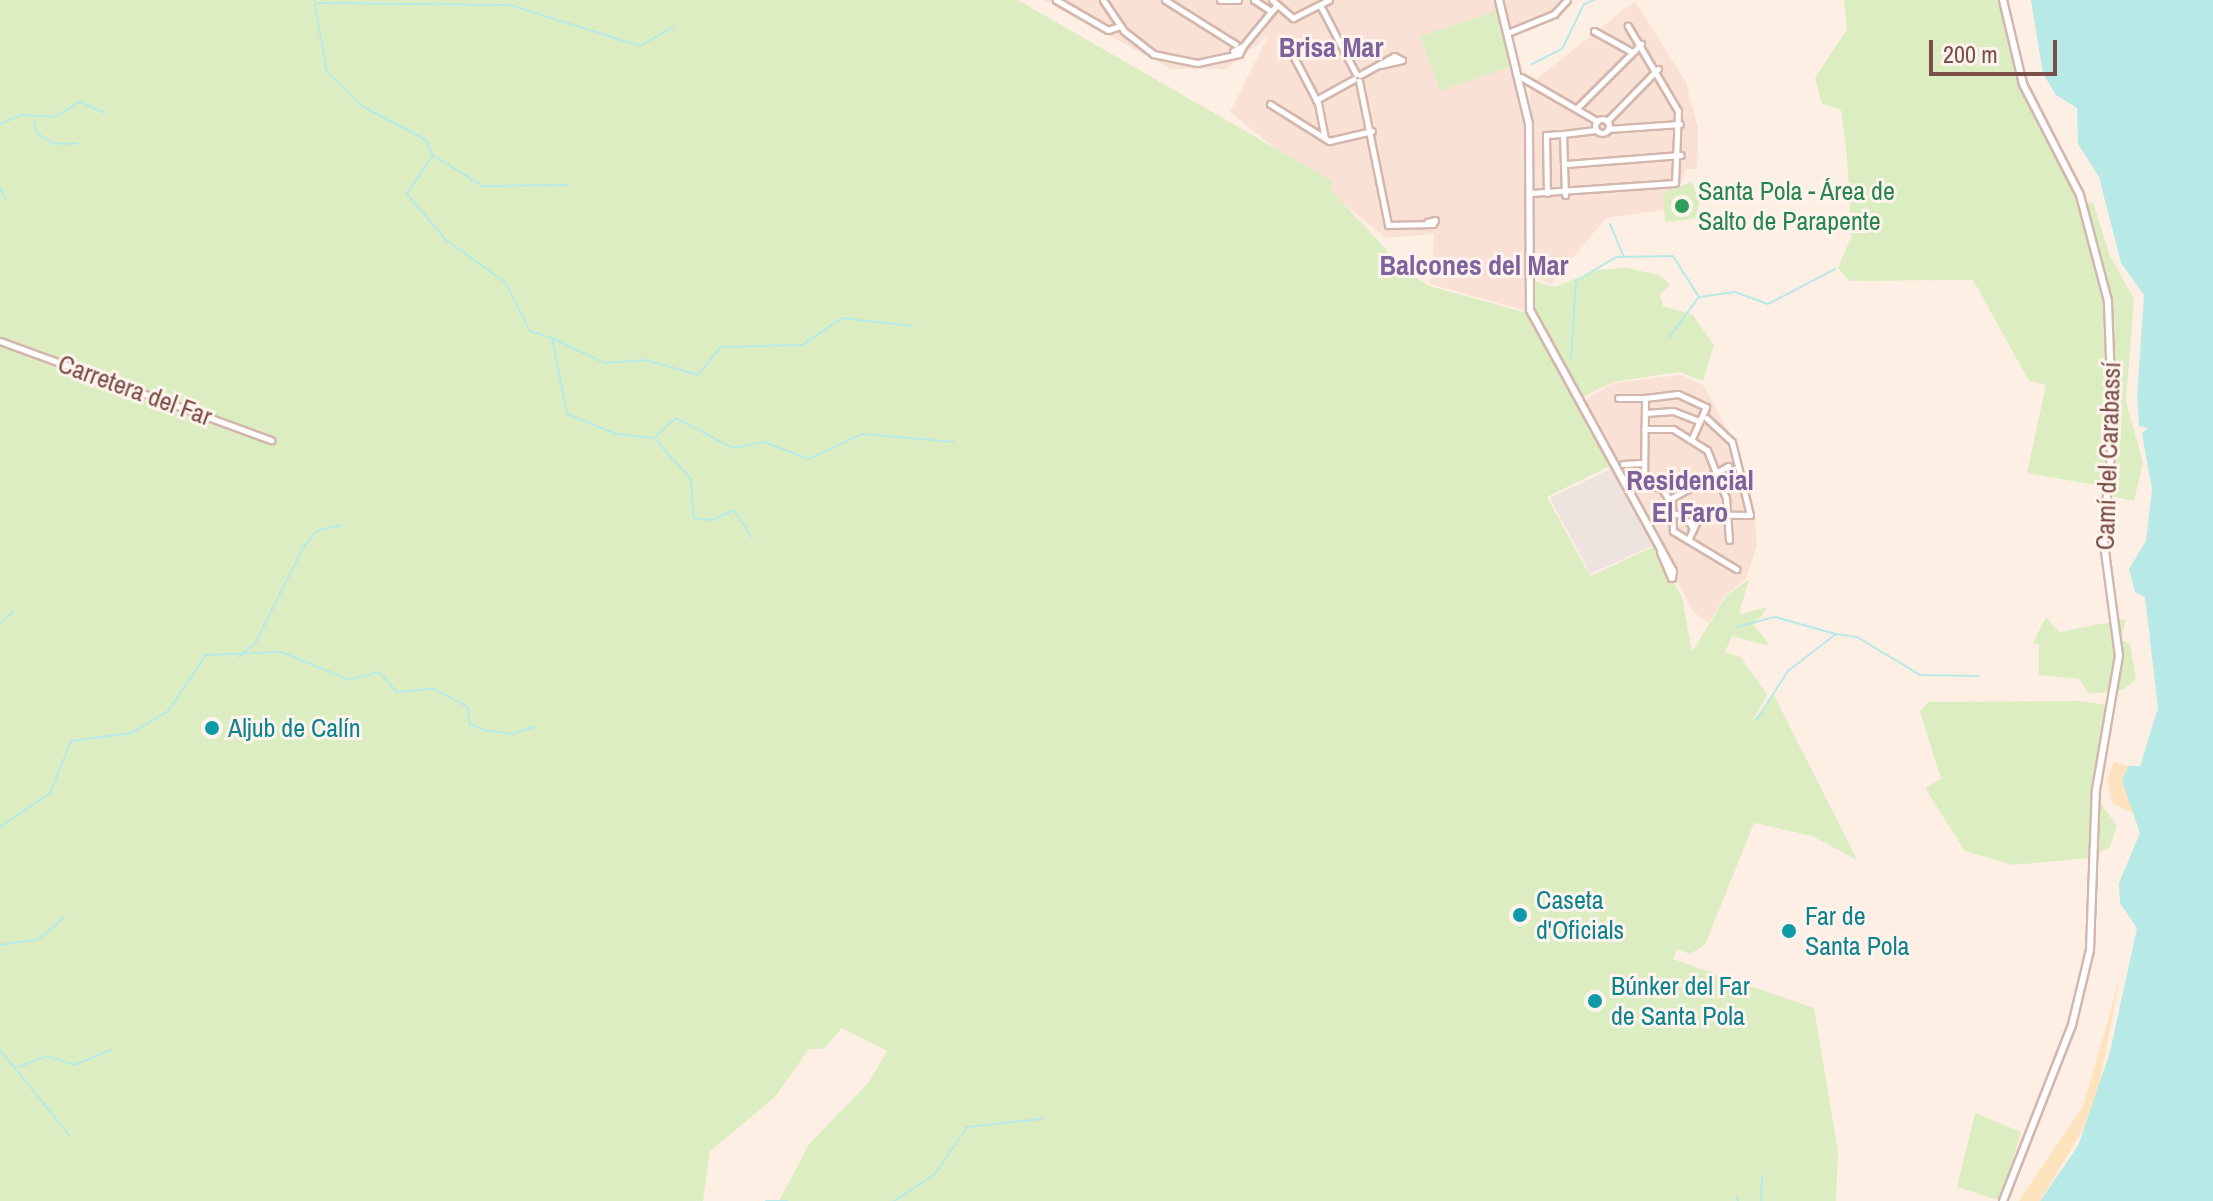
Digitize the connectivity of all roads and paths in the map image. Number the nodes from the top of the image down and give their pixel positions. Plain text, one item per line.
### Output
1 (1056, 0) edge
2 (1103, 0) edge
3 (1165, 0) edge
4 (1220, 0) edge
5 (1238, 0) edge
6 (1254, 0) edge
7 (1329, 0) edge
8 (1499, 0) edge
9 (1567, 0) edge
10 (2003, 0) edge
11 (1273, 5) edge
12 (1320, 5) junction
13 (1120, 26) junction
14 (1628, 26) dead end
15 (1594, 31) dead end
16 (1510, 32) junction
17 (1285, 40) dead end
18 (1235, 44) junction
19 (1641, 44) junction
20 (1243, 46) junction
21 (1233, 51) junction
22 (1632, 52) junction
23 (1381, 65) dead end
24 (1658, 69) junction
25 (1357, 77) junction
26 (1521, 77) junction
27 (1316, 100) junction
28 (1270, 104) dead end
29 (1577, 108) junction
30 (1597, 121) junction
31 (1607, 121) junction
32 (1680, 124) junction
33 (1608, 129) junction
34 (1596, 130) junction
35 (1372, 131) junction
36 (1563, 134) junction
37 (1325, 139) junction
38 (1681, 155) junction
39 (1566, 164) junction
40 (1531, 193) junction
41 (1547, 193) junction
42 (1565, 195) junction
43 (1427, 222) dead end
44 (0, 341) edge
45 (1618, 398) dead end
46 (1645, 398) junction
47 (1645, 413) junction
48 (1705, 415) junction
49 (1697, 420) junction
50 (1644, 429) junction
51 (1697, 430) junction
52 (1692, 438) junction
53 (271, 440) dead end
54 (1643, 463) junction
55 (1623, 464) dead end
56 (1728, 466) dead end
57 (1714, 474) junction
58 (1644, 482) junction
59 (1627, 489) junction
60 (1670, 499) junction
61 (1674, 514) junction
62 (1699, 516) junction
63 (1729, 517) junction
64 (1689, 521) dead end
65 (1693, 529) junction
66 (1688, 540) junction
67 (1729, 540) dead end
68 (1661, 552) dead end
69 (1736, 569) dead end
70 (2003, 1201) edge

1 - 13 street
2 - 13 street
3 - 18 street
4 - 5 street
6 - 11 street
7 - 12 street
8 - 16 street
9 - 16 street
10 - 70 street, Camí del Carabassí
11 - 12 street
11 - 20 street
12 - 25 street
13 - 21 street
14 - 19 street
15 - 22 street
16 - 26 street
17 - 27 street
18 - 20 street
18 - 21 street
19 - 22 street
19 - 24 street
20 - 21 street
22 - 29 street
23 - 25 street
24 - 31 street
24 - 32 street
25 - 27 street
25 - 35 street
26 - 29 street
26 - 40 street
27 - 37 street
28 - 37 street
29 - 30 street
30 - 31 street
30 - 34 street
31 - 33 street
32 - 33 street
32 - 38 street
33 - 34 street
34 - 36 street
35 - 37 street
35 - 43 street
36 - 39 street
36 - 41 street
38 - 39 street
38 - 42 street
39 - 42 street
40 - 41 street
40 - 59 street
41 - 42 street
44 - 53 street, Carretera del Far
45 - 46 street
46 - 47 street
46 - 48 street
47 - 49 street
47 - 50 street
48 - 49 street
48 - 51 street
48 - 63 street
49 - 51 street
50 - 52 street
50 - 54 street
51 - 52 street
52 - 57 street
54 - 55 street
54 - 58 street
56 - 57 street
57 - 60 street
57 - 63 street
58 - 59 street
58 - 60 street
59 - 68 street
60 - 61 street
61 - 62 street
61 - 66 street
62 - 63 street
62 - 65 street
63 - 67 street
64 - 65 street
65 - 66 street
66 - 69 street

